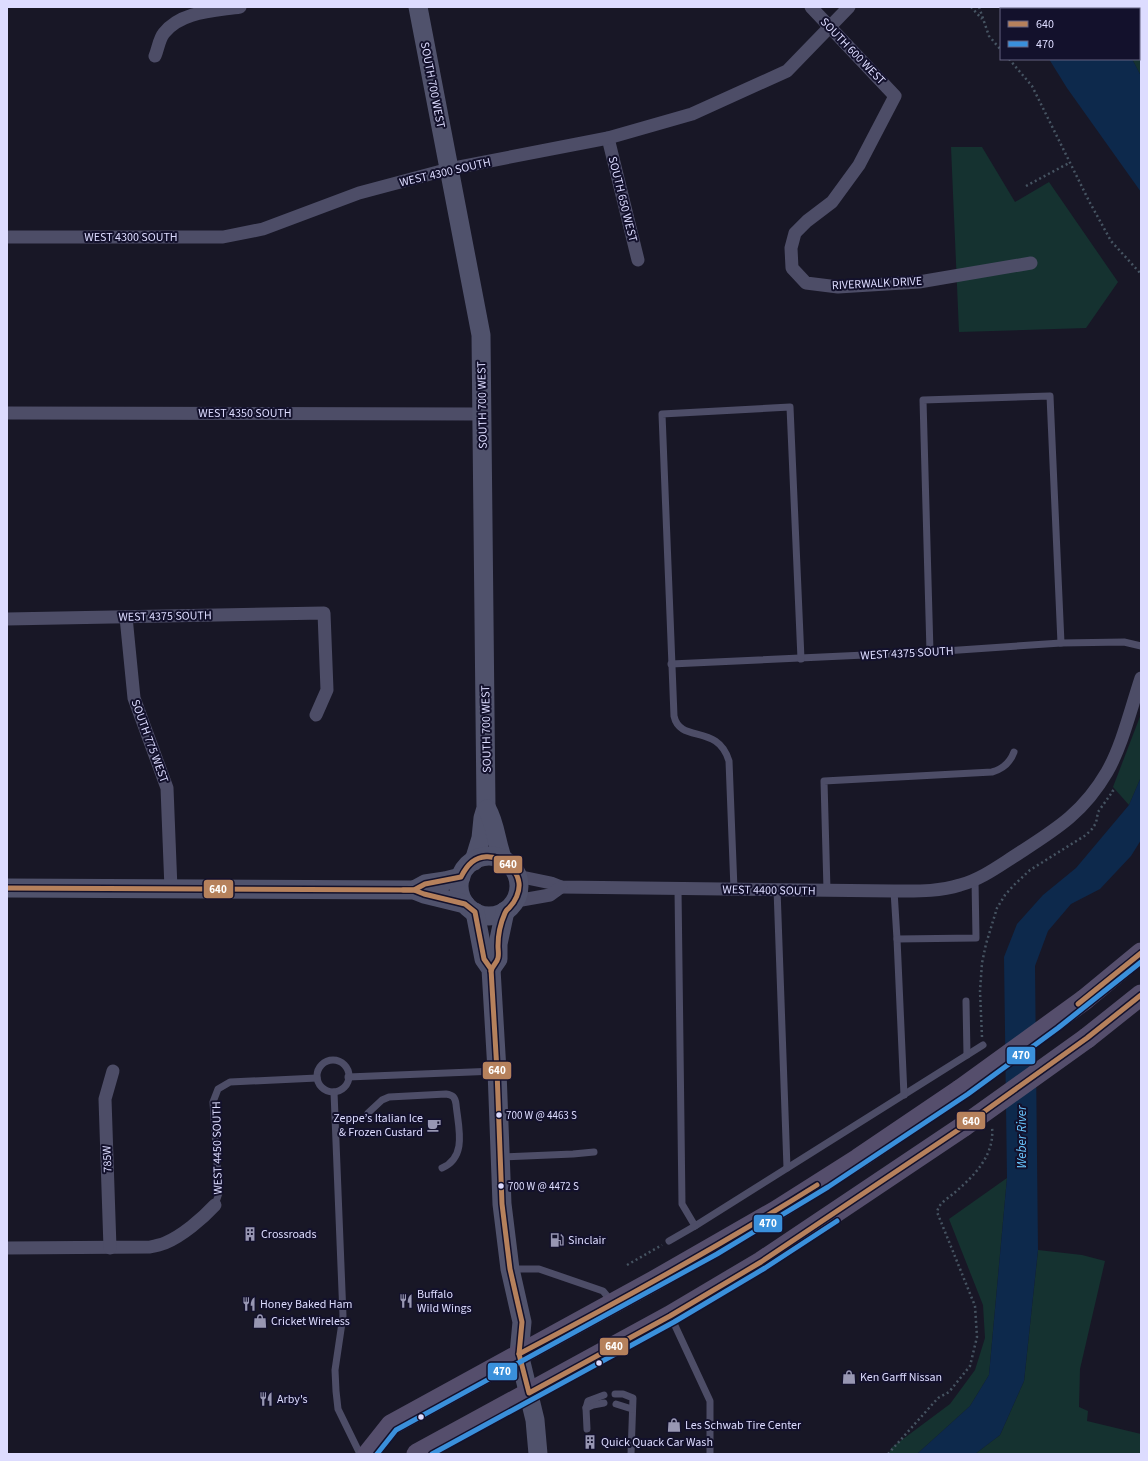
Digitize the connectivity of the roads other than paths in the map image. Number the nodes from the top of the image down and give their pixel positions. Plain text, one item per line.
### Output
1 (240, 7) edge
2 (418, 7) edge
3 (811, 7) edge
4 (849, 7) edge
5 (830, 27) junction
6 (155, 56) dead end
7 (895, 96) joint
8 (608, 138) junction
9 (449, 169) junction
10 (7, 237) edge
11 (638, 260) dead end
12 (1031, 263) dead end
13 (7, 413) edge
14 (482, 414) junction
15 (126, 617) junction
16 (7, 619) edge
17 (1061, 643) junction
18 (1141, 646) edge
19 (930, 652) junction
20 (801, 659) junction
21 (671, 664) junction
22 (1141, 678) edge
23 (316, 715) dead end
24 (1014, 752) dead end
25 (486, 808) junction
26 (503, 860) junction
27 (474, 861) junction
28 (461, 876) junction
29 (517, 876) junction
30 (975, 880) junction
31 (561, 887) junction
32 (7, 888) edge
33 (171, 889) junction
34 (678, 889) junction
35 (734, 889) junction
36 (777, 889) junction
37 (414, 890) junction
38 (827, 890) junction
39 (894, 891) junction
40 (511, 906) junction
41 (470, 908) junction
42 (897, 939) junction
43 (1141, 953) edge
44 (491, 969) junction
45 (1141, 995) edge
46 (966, 1001) dead end
47 (983, 1045) dead end
48 (967, 1055) junction
49 (113, 1071) dead end
50 (497, 1071) junction
51 (348, 1077) junction
52 (317, 1078) junction
53 (334, 1092) junction
54 (904, 1095) junction
55 (368, 1113) dead end
56 (594, 1152) dead end
57 (500, 1158) junction
58 (858, 1159) junction
59 (442, 1168) dead end
60 (787, 1168) junction
61 (877, 1185) junction
62 (215, 1206) joint
63 (695, 1226) junction
64 (669, 1241) road end
65 (7, 1248) edge
66 (110, 1248) junction
67 (510, 1269) junction
68 (614, 1303) junction
69 (670, 1316) junction
70 (519, 1354) junction
71 (529, 1393) junction
72 (615, 1394) dead end
73 (604, 1395) dead end
74 (604, 1403) dead end
75 (616, 1404) dead end
76 (586, 1408) junction
77 (632, 1409) junction
78 (587, 1429) dead end
79 (422, 1453) edge
80 (360, 1454) edge
81 (368, 1454) edge
82 (538, 1454) edge
83 (631, 1454) edge
84 (710, 1454) edge

1 - 6 street
2 - 9 street, SOUTH 700 WEST
3 - 5 street, SOUTH 600 WEST
4 - 5 street, WEST 4300 SOUTH
5 - 7 street, SOUTH 600 WEST
5 - 8 street, WEST 4300 SOUTH
7 - 12 street, RIVERWALK DRIVE
8 - 9 street, WEST 4300 SOUTH
8 - 11 street, SOUTH 650 WEST
9 - 10 street, WEST 4300 SOUTH
9 - 14 street, SOUTH 700 WEST
13 - 14 street, WEST 4350 SOUTH
14 - 25 street, SOUTH 700 WEST
15 - 16 street, WEST 4375 SOUTH
15 - 23 street, WEST 4375 SOUTH
15 - 33 street, SOUTH 775 WEST
17 - 18 lane, WEST 4375 SOUTH
17 - 19 lane, WEST 4375 SOUTH
17 - 19 lane
19 - 20 lane, WEST 4375 SOUTH
20 - 21 lane, WEST 4375 SOUTH
20 - 21 lane
21 - 35 lane
22 - 30 street, WEST 4400 SOUTH
24 - 38 lane
25 - 26 street, SOUTH 700 WEST
25 - 27 street, SOUTH 700 WEST
26 - 27 street
26 - 29 street
27 - 28 street
28 - 37 street
28 - 41 street
29 - 31 street, WEST 4400 SOUTH
29 - 40 street
30 - 39 street, WEST 4400 SOUTH
30 - 42 lane
31 - 34 street, WEST 4400 SOUTH
31 - 40 street, WEST 4400 SOUTH
32 - 33 street
33 - 37 street
34 - 35 street, WEST 4400 SOUTH
34 - 63 lane
35 - 36 street, WEST 4400 SOUTH
36 - 38 street, WEST 4400 SOUTH
36 - 60 lane
37 - 41 street
38 - 39 street, WEST 4400 SOUTH
39 - 42 lane
40 - 41 street
40 - 44 street
41 - 44 street
42 - 54 lane
43 - 58 main road, bridge
44 - 50 street
45 - 61 main road, bridge
46 - 48 lane
47 - 48 lane
48 - 54 lane
49 - 66 street, 785W
50 - 51 lane
50 - 57 street
51 - 52 lane
51 - 53 lane
52 - 53 lane
52 - 62 lane, WEST 4450 SOUTH
53 - 80 lane
54 - 60 lane
55 - 59 lane
56 - 57 lane
57 - 67 street
58 - 61 main road
58 - 68 main road
60 - 63 lane
61 - 69 main road
62 - 66 street, WEST 4450 SOUTH
63 - 64 lane
65 - 66 street, WEST 4450 SOUTH
67 - 68 lane
67 - 70 street
68 - 70 main road
69 - 71 main road
69 - 84 lane
70 - 71 street
70 - 81 main road
71 - 79 main road
71 - 82 street
72 - 77 lane
73 - 76 lane
74 - 76 lane
75 - 77 lane
76 - 78 lane
77 - 83 lane

